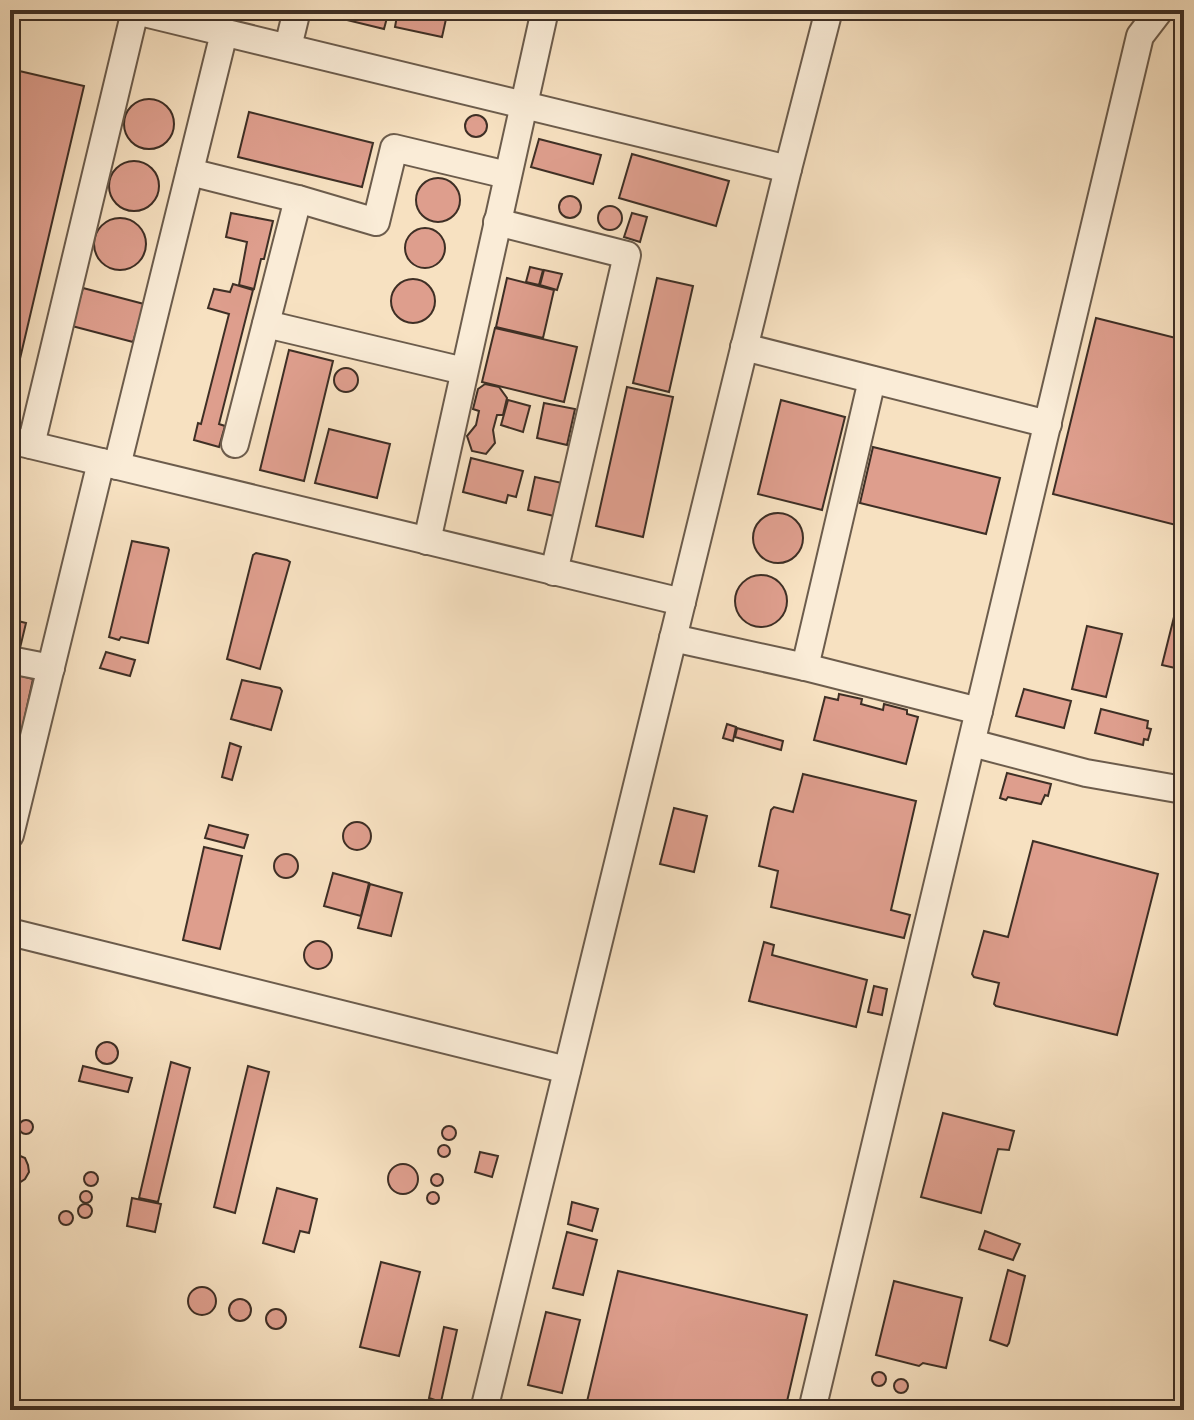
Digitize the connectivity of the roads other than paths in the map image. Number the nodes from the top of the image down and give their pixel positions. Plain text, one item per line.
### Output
1 (134, 10) edge
2 (297, 10) edge
3 (545, 10) edge
4 (829, 10) edge
5 (1160, 10) edge
6 (224, 33) junction
7 (288, 47) junction
8 (523, 105) junction
9 (788, 169) junction
10 (190, 172) junction
11 (507, 175) junction
12 (298, 199) junction
13 (497, 222) junction
14 (266, 324) junction
15 (744, 347) junction
16 (464, 371) junction
17 (872, 380) junction
18 (1048, 424) junction
19 (20, 443) edge
20 (235, 444) dead end
21 (109, 464) junction
22 (427, 541) junction
23 (554, 572) junction
24 (682, 602) junction
25 (673, 638) junction
26 (10, 660) edge
27 (805, 667) junction
28 (51, 668) junction
29 (979, 711) junction
30 (972, 743) junction
31 (1184, 787) edge
32 (10, 835) edge
33 (10, 932) edge
34 (567, 1070) junction
35 (484, 1410) edge
36 (812, 1410) edge

1 - 6 lane
1 - 19 lane
2 - 7 lane
3 - 8 lane
4 - 9 lane
5 - 18 lane
6 - 7 lane
6 - 10 lane
7 - 8 lane
8 - 9 lane
8 - 11 lane
9 - 15 lane
10 - 12 lane
10 - 21 lane
11 - 12 lane
11 - 13 lane
12 - 14 lane
13 - 16 lane
13 - 23 lane
14 - 16 lane
14 - 20 lane
15 - 17 lane
15 - 24 lane
16 - 22 lane
17 - 18 lane
17 - 27 lane
18 - 29 lane
19 - 21 lane
21 - 22 lane
21 - 28 lane
22 - 23 lane
23 - 24 lane
24 - 25 lane
25 - 27 lane
25 - 34 lane
26 - 28 lane
27 - 29 lane
28 - 32 lane
29 - 30 lane
30 - 31 lane
30 - 36 lane
33 - 34 lane
34 - 35 lane

